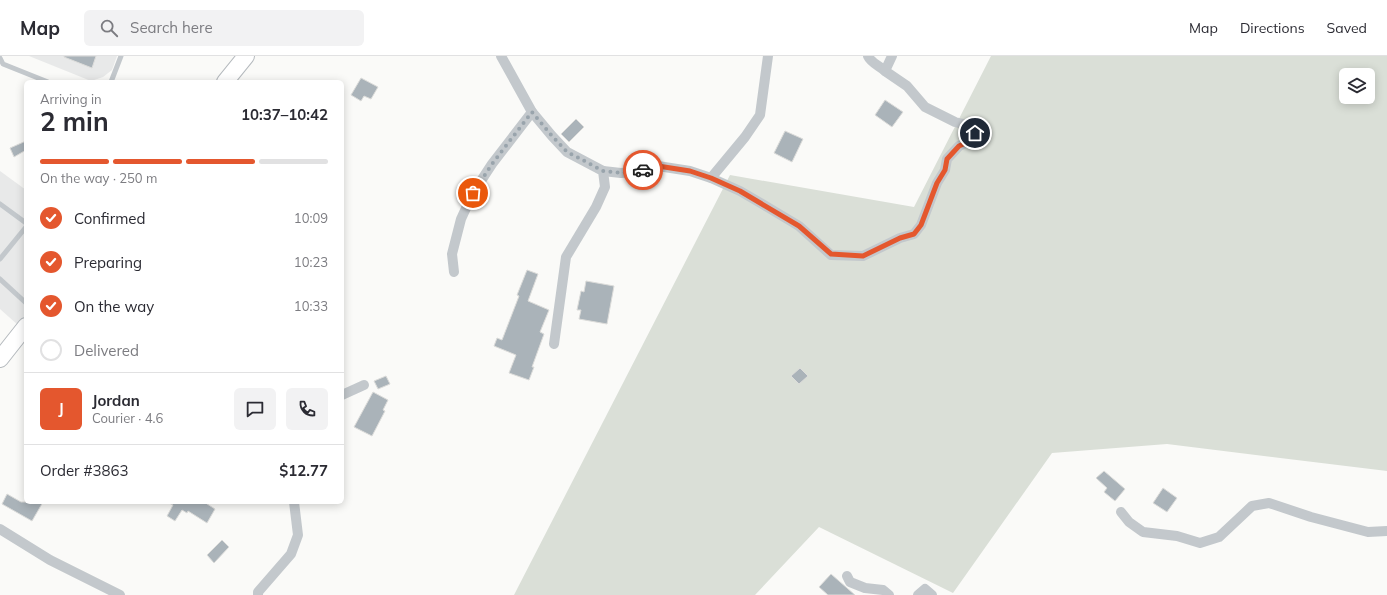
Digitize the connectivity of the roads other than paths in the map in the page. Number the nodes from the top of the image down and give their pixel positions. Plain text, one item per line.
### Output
1 (121, 56) edge
2 (246, 56) edge
3 (501, 56) edge
4 (768, 56) edge
5 (868, 56) edge
6 (892, 56) edge
7 (0, 58) edge
8 (2, 66) edge
9 (885, 71) junction
10 (42, 80) edge
11 (112, 80) edge
12 (227, 80) edge
13 (532, 112) junction
14 (603, 171) junction
15 (711, 178) junction
16 (0, 204) edge
17 (24, 222) edge
18 (24, 230) edge
19 (0, 260) edge
20 (454, 272) dead end
21 (0, 279) edge
22 (24, 301) edge
23 (24, 329) edge
24 (554, 344) dead end
25 (0, 359) edge
26 (364, 385) dead end
27 (344, 394) edge
28 (294, 504) edge
29 (1121, 512) dead end
30 (0, 529) edge
31 (1387, 531) edge
32 (847, 576) dead end
33 (120, 595) edge
34 (258, 595) edge
35 (889, 595) edge
36 (918, 595) edge
37 (932, 595) edge

1 - 11 lane
2 - 12 main road
3 - 13 street
4 - 15 street
5 - 9 street
6 - 9 street
7 - 8 lane
8 - 10 lane
9 - 15 street
13 - 14 street
13 - 20 street
14 - 15 street
14 - 24 street
16 - 17 lane
18 - 19 lane
21 - 22 lane
23 - 25 main road
26 - 27 street
28 - 34 street
29 - 31 street
30 - 33 street
32 - 35 street
36 - 37 street

